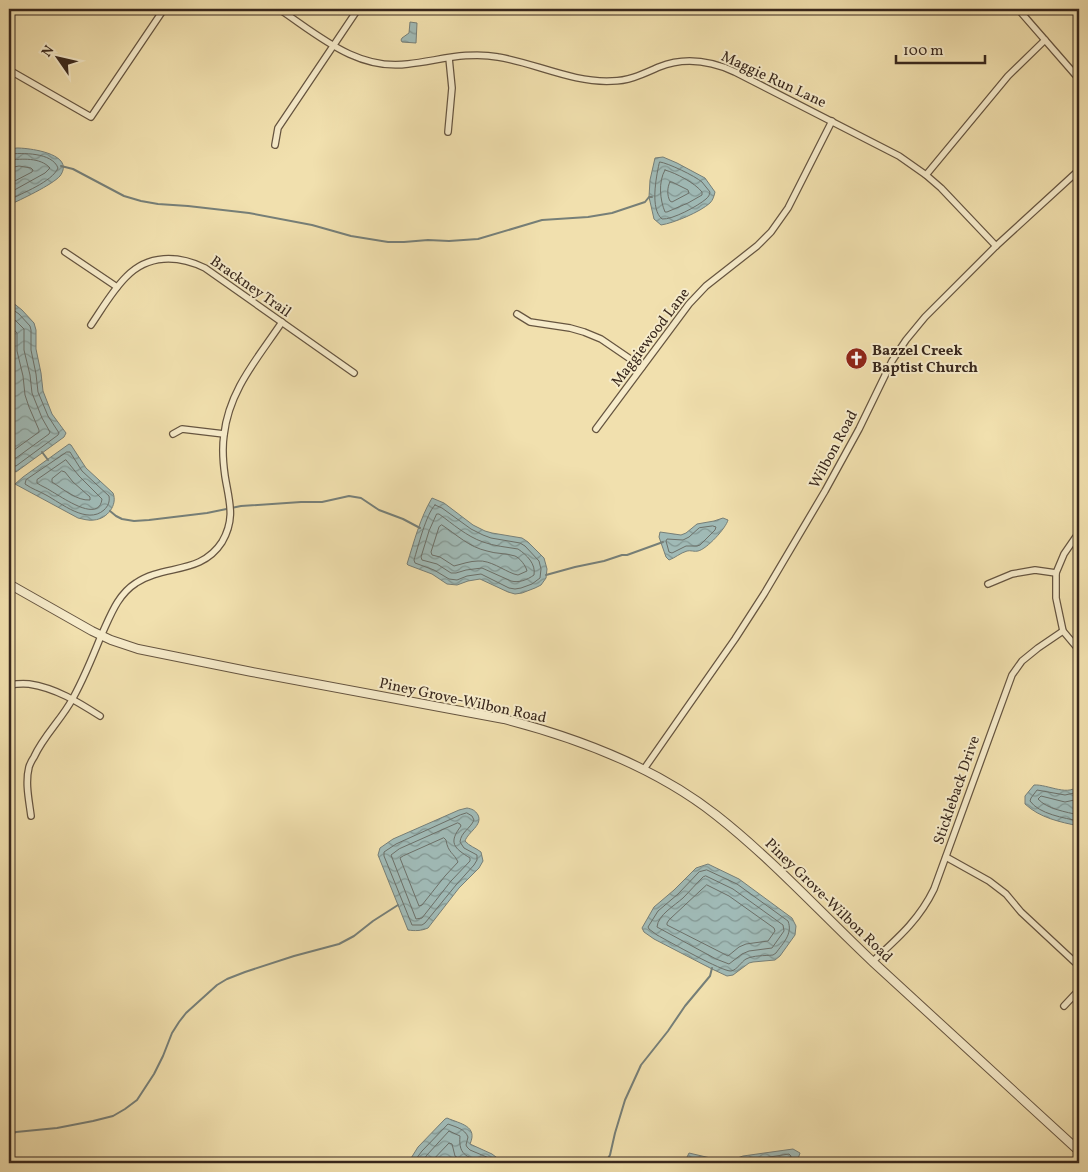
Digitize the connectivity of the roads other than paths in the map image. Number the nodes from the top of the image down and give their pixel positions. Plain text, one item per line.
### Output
1 (164, 9) edge
2 (279, 9) edge
3 (1018, 9) edge
4 (356, 12) dead end
5 (1045, 40) junction
6 (333, 46) junction
7 (449, 58) junction
8 (9, 70) edge
9 (1079, 79) edge
10 (832, 121) junction
11 (448, 132) dead end
12 (275, 145) dead end
13 (1079, 170) edge
14 (926, 175) junction
15 (996, 246) junction
16 (65, 252) dead end
17 (117, 287) junction
18 (517, 314) dead end
19 (282, 322) junction
20 (91, 325) dead end
21 (642, 367) junction
22 (354, 373) dead end
23 (596, 429) dead end
24 (173, 434) dead end
25 (224, 434) junction
26 (1079, 534) edge
27 (1056, 573) junction
28 (9, 584) edge
29 (988, 584) dead end
30 (1063, 631) junction
31 (101, 636) junction
32 (1079, 650) edge
33 (9, 684) edge
34 (73, 699) junction
35 (100, 716) dead end
36 (644, 769) junction
37 (31, 816) dead end
38 (946, 857) junction
39 (873, 961) junction
40 (1079, 966) edge
41 (1079, 990) edge
42 (1064, 1006) dead end
43 (1079, 1150) edge

1 - 8 street
2 - 6 street, Maggie Run Lane
3 - 5 street
4 - 6 street
5 - 9 street
5 - 14 street
6 - 7 street, Maggie Run Lane
6 - 12 street
7 - 10 street, Maggie Run Lane
7 - 11 street
10 - 14 street, Maggie Run Lane
10 - 21 street, Maggiewood Lane
13 - 15 street, Wilbon Road
14 - 15 street, Maggie Run Lane
15 - 36 street, Wilbon Road
16 - 17 street
17 - 19 street, Brackney Trail
17 - 20 street, Brackney Trail
18 - 21 street
19 - 22 street, Brackney Trail
19 - 25 street
21 - 23 street, Maggiewood Lane
24 - 25 street
25 - 31 street
26 - 27 street
27 - 29 street
27 - 30 street
28 - 31 street, Piney Grove-Wilbon Road
30 - 32 street
30 - 38 street, Stickleback Drive
31 - 34 street
31 - 36 street, Piney Grove-Wilbon Road
33 - 34 street
34 - 35 street
34 - 37 street
36 - 39 street, Piney Grove-Wilbon Road
38 - 39 street, Stickleback Drive
38 - 40 street
39 - 43 street, Piney Grove-Wilbon Road
41 - 42 street

